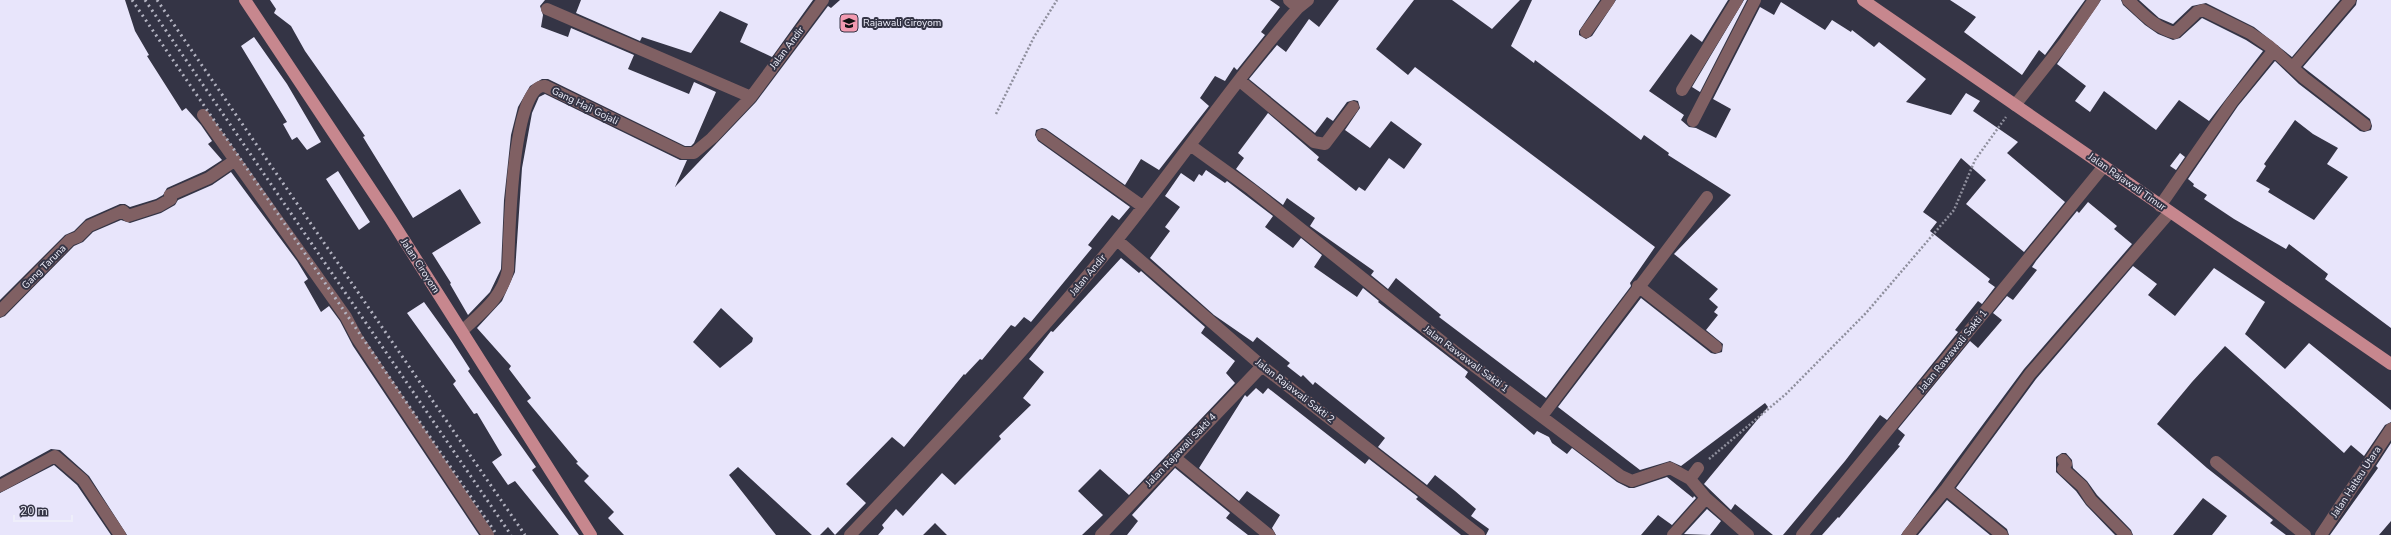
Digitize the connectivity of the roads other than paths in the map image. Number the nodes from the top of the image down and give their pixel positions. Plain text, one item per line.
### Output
1 (245, 0) edge
2 (823, 0) edge
3 (1289, 0) edge
4 (1308, 0) edge
5 (1609, 0) edge
6 (1737, 0) edge
7 (1755, 0) edge
8 (1863, 0) edge
9 (2094, 0) edge
10 (2128, 0) edge
11 (2350, 0) edge
12 (1298, 8) junction
13 (547, 9) dead end
14 (1586, 32) dead end
15 (2274, 50) junction
16 (2293, 67) junction
17 (1240, 81) junction
18 (1682, 90) dead end
19 (751, 97) junction
20 (2015, 105) junction
21 (1353, 107) dead end
22 (203, 115) dead end
23 (1693, 121) dead end
24 (2365, 125) dead end
25 (1042, 135) dead end
26 (1190, 144) junction
27 (234, 161) junction
28 (2104, 166) junction
29 (1707, 197) dead end
30 (1142, 206) junction
31 (2165, 209) junction
32 (1117, 240) junction
33 (1638, 286) junction
34 (0, 311) edge
35 (462, 331) junction
36 (1716, 347) dead end
37 (2391, 364) edge
38 (1262, 366) junction
39 (1542, 416) junction
40 (2391, 429) edge
41 (1174, 457) junction
42 (2063, 460) dead end
43 (2216, 462) dead end
44 (1698, 468) road end
45 (1690, 479) junction
46 (0, 486) edge
47 (1946, 489) junction
48 (1706, 498) junction
49 (120, 535) edge
50 (488, 535) edge
51 (591, 535) edge
52 (850, 535) edge
53 (1101, 535) edge
54 (1270, 535) edge
55 (1479, 535) edge
56 (1673, 535) edge
57 (1748, 535) edge
58 (1802, 535) edge
59 (1908, 535) edge
60 (2002, 535) edge
61 (2126, 535) edge
62 (2305, 535) edge
63 (2321, 535) edge

1 - 35 main road, Jalan Ciroyom
2 - 19 street, Jalan Andir
3 - 12 street
4 - 12 street, Jalan Andir
5 - 14 street
6 - 18 street
7 - 23 street
8 - 20 main road, Jalan Rajawali Timur
9 - 20 street
10 - 15 street
11 - 16 street
12 - 17 street, Jalan Andir
13 - 19 street
15 - 16 street
15 - 31 street
16 - 24 street
17 - 21 street
17 - 26 street, Jalan Andir
19 - 35 street, Gang Haji Gojali
20 - 28 main road, Jalan Rajawali Timur
22 - 27 street
25 - 30 street
26 - 30 street, Jalan Andir
26 - 39 street, Jalan Rawawali Sakti 1
27 - 34 street, Gang Taruna
27 - 50 street
28 - 31 main road, Jalan Rajawali Timur
28 - 58 street, Jalan Rawawali Sakti 1
29 - 33 street
30 - 32 street, Jalan Andir
31 - 37 main road, Jalan Rajawali Timur
31 - 47 street
32 - 38 street, Jalan Rajawali Sakti 2
32 - 52 street, Jalan Andir
33 - 36 street
33 - 39 street
35 - 51 main road, Jalan Ciroyom
38 - 41 street, Jalan Rajawali Sakti 4
38 - 55 street, Jalan Rajawali Sakti 2
39 - 45 street, Jalan Rawawali Sakti 1
40 - 63 street, Jalan Halteu Utara
41 - 53 street, Jalan Rajawali Sakti 4
41 - 54 street
42 - 61 street
43 - 62 street
44 - 45 street
45 - 48 street, Jalan Rawawali Sakti 1
46 - 49 street
47 - 59 street
47 - 60 street
48 - 56 street
48 - 57 street, Jalan Rawawali Sakti 1

